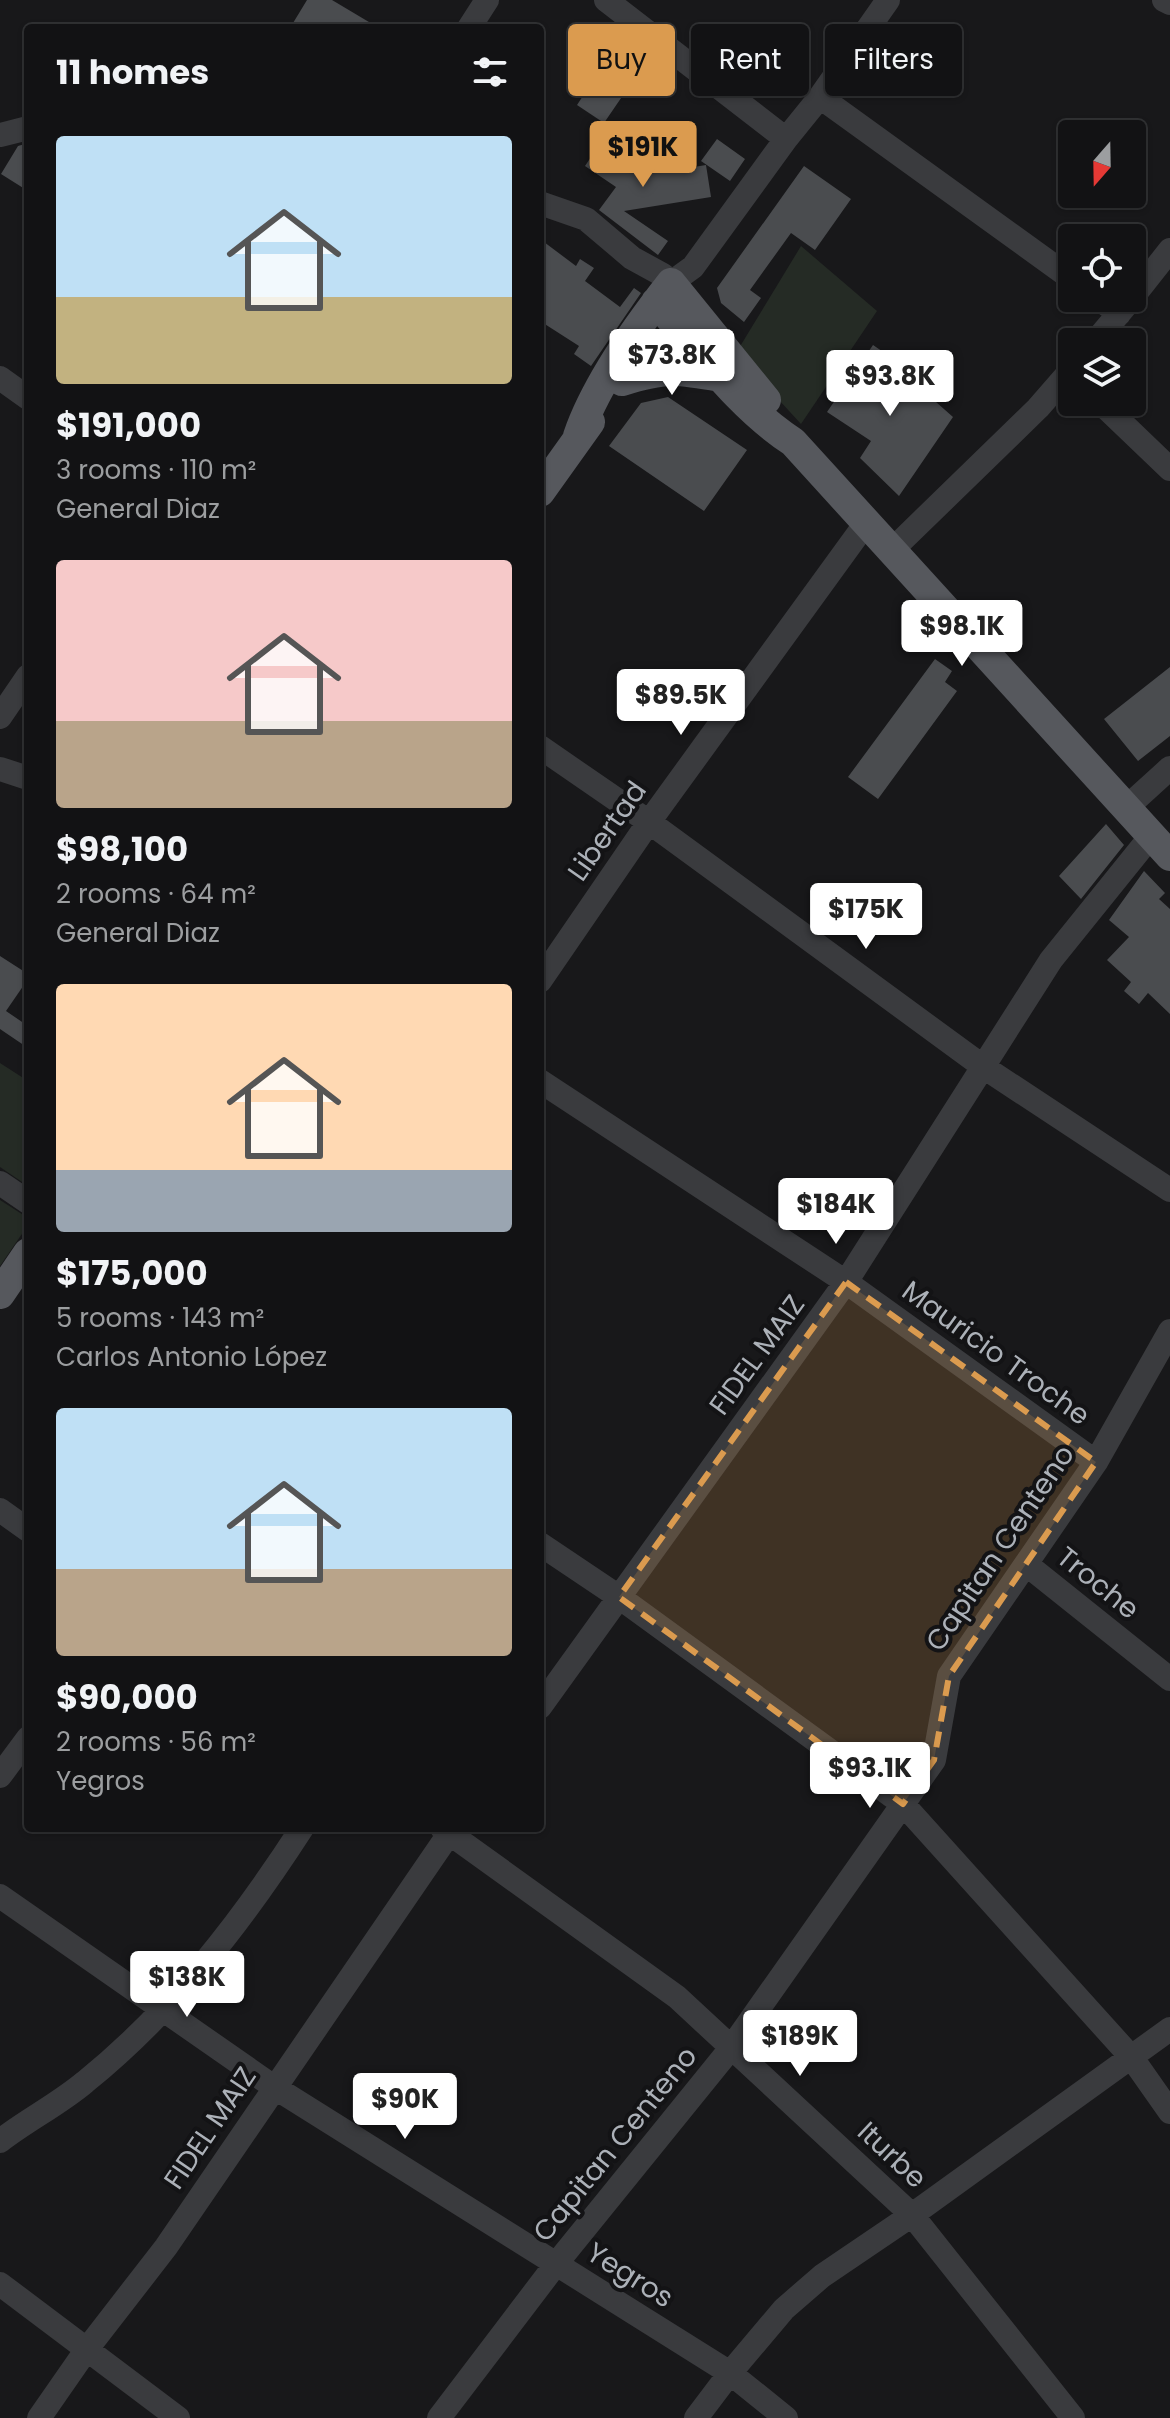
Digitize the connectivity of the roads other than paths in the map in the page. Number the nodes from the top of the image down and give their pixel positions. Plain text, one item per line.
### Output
1 (487, 0) edge
2 (606, 0) edge
3 (888, 0) edge
4 (1164, 0) edge
5 (1170, 3) edge
6 (472, 24) edge
7 (820, 97) junction
8 (24, 129) edge
9 (0, 135) edge
10 (786, 139) junction
11 (544, 204) edge
12 (1170, 250) edge
13 (1058, 269) edge
14 (1146, 280) edge
15 (671, 289) junction
16 (1120, 312) edge
17 (1107, 328) edge
18 (720, 377) junction
19 (0, 378) edge
20 (622, 381) junction
21 (1058, 386) edge
22 (24, 395) edge
23 (1115, 416) edge
24 (578, 436) junction
25 (793, 442) junction
26 (1170, 469) edge
27 (544, 486) edge
28 (866, 523) junction
29 (890, 552) junction
30 (24, 682) edge
31 (0, 717) edge
32 (544, 750) edge
33 (1170, 768) edge
34 (0, 769) edge
35 (24, 777) edge
36 (1126, 808) junction
37 (649, 822) junction
38 (1160, 846) edge
39 (544, 975) edge
40 (985, 1068) junction
41 (544, 1084) edge
42 (0, 1183) edge
43 (1170, 1190) edge
44 (24, 1199) edge
45 (24, 1259) edge
46 (846, 1282) junction
47 (0, 1294) edge
48 (1170, 1331) edge
49 (1096, 1462) junction
50 (0, 1510) edge
51 (24, 1527) edge
52 (544, 1547) edge
53 (1026, 1564) junction
54 (619, 1597) junction
55 (1170, 1679) edge
56 (544, 1701) edge
57 (24, 1743) edge
58 (0, 1776) edge
59 (903, 1804) junction
60 (299, 1832) edge
61 (447, 1832) edge
62 (451, 1832) edge
63 (0, 1896) edge
64 (163, 2010) junction
65 (1170, 2029) edge
66 (731, 2048) junction
67 (1132, 2058) junction
68 (274, 2087) junction
69 (1170, 2112) edge
70 (0, 2141) edge
71 (912, 2215) junction
72 (556, 2264) junction
73 (0, 2284) edge
74 (87, 2349) junction
75 (730, 2373) junction
76 (39, 2418) edge
77 (178, 2418) edge
78 (439, 2418) edge
79 (696, 2418) edge
80 (786, 2418) edge
81 (1073, 2418) edge

1 - 6 street
2 - 10 street
3 - 7 street
4 - 5 street
7 - 10 street
7 - 13 street
8 - 9 street
10 - 15 street
11 - 15 street
12 - 14 street
15 - 18 main road
15 - 20 main road
15 - 24 main road
15 - 25 main road
16 - 17 street
18 - 20 main road
18 - 25 main road
19 - 22 street
20 - 24 main road
21 - 29 street
23 - 26 street
24 - 27 main road
25 - 28 main road
28 - 29 main road
28 - 37 street, Libertad
29 - 36 main road
30 - 31 street
32 - 37 street
33 - 36 street
34 - 35 street
36 - 38 main road
37 - 39 street, Libertad
37 - 40 street
38 - 40 street, FIDEL MAIZ
40 - 43 street
40 - 46 street, FIDEL MAIZ
41 - 46 street, Mauricio Troche
42 - 44 street
45 - 47 main road
46 - 49 street, Mauricio Troche
46 - 54 street, FIDEL MAIZ
48 - 49 street, Capitan Centeno
49 - 53 street, Capitan Centeno
50 - 51 street
52 - 54 street
53 - 55 street, Troche
53 - 59 street, Capitan Centeno
54 - 56 street, FIDEL MAIZ
54 - 59 street
57 - 58 street
59 - 66 street, Capitan Centeno
59 - 67 street
60 - 64 street
61 - 68 street, FIDEL MAIZ
62 - 66 street, Iturbe
63 - 64 street, Yegros
64 - 68 street, Yegros
64 - 70 street
65 - 67 street
66 - 71 street, Iturbe
66 - 72 street, Capitan Centeno
67 - 69 street
67 - 71 street
68 - 72 street, Yegros
68 - 74 street, FIDEL MAIZ
71 - 75 street
71 - 81 street, Iturbe
72 - 75 street, Yegros
72 - 78 street, Capitan Centeno
73 - 74 street
74 - 76 street, FIDEL MAIZ
74 - 77 street
75 - 79 street
75 - 80 street, Yegros

